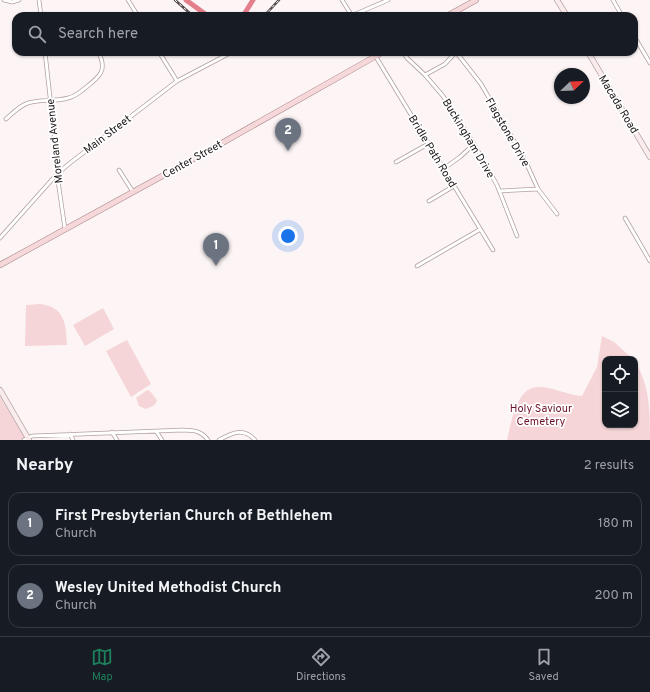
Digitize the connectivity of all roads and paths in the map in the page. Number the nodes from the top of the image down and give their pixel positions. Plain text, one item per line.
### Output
1 (4, 0) edge
2 (19, 0) edge
3 (39, 0) edge
4 (128, 0) edge
5 (342, 0) edge
6 (388, 0) edge
7 (476, 0) edge
8 (557, 0) edge
9 (613, 0) edge
10 (40, 12) edge
11 (136, 12) edge
12 (349, 12) edge
13 (360, 12) edge
14 (454, 12) edge
15 (564, 12) edge
16 (620, 12) edge
17 (638, 43) edge
18 (46, 56) edge
19 (101, 56) edge
20 (161, 56) edge
21 (224, 56) edge
22 (371, 56) edge
23 (375, 56) edge
24 (406, 56) edge
25 (452, 56) edge
26 (459, 56) edge
27 (590, 56) edge
28 (650, 63) edge
29 (425, 75) junction
30 (177, 81) junction
31 (51, 100) junction
32 (6, 119) dead end
33 (428, 144) junction
34 (474, 144) junction
35 (650, 157) edge
36 (396, 162) dead end
37 (443, 169) junction
38 (119, 170) dead end
39 (58, 174) junction
40 (454, 186) junction
41 (538, 189) junction
42 (499, 191) junction
43 (133, 192) junction
44 (429, 201) dead end
45 (557, 214) dead end
46 (625, 218) dead end
47 (65, 229) junction
48 (479, 230) junction
49 (517, 236) dead end
50 (0, 238) edge
51 (493, 250) dead end
52 (650, 260) edge
53 (0, 265) edge
54 (417, 266) dead end
55 (0, 390) edge
56 (156, 430) junction
57 (112, 432) junction
58 (70, 434) junction
59 (27, 439) edge
60 (73, 440) edge
61 (117, 440) edge
62 (162, 440) edge
63 (208, 440) edge
64 (219, 440) edge
65 (254, 440) edge

1 - 2 street
3 - 10 street
4 - 11 street
5 - 12 street
6 - 13 street
7 - 14 main road
8 - 15 street
9 - 16 street
17 - 28 street
18 - 31 street, Moreland Avenue
19 - 31 street
20 - 30 street
21 - 30 street, Main Street
22 - 43 main road, Center Street
23 - 33 street, Bridle Path Road
24 - 29 street, Buckingham Drive
25 - 29 street
26 - 41 street, Flagstone Drive
27 - 35 street, Macada Road
29 - 34 street, Buckingham Drive
30 - 39 street, Main Street
31 - 32 street
31 - 39 street, Moreland Avenue
33 - 36 street
33 - 37 street, Bridle Path Road
34 - 37 street
34 - 42 street, Buckingham Drive
37 - 40 street, Bridle Path Road
38 - 43 street
39 - 47 street, Moreland Avenue
39 - 50 street, Main Street
40 - 44 street
40 - 48 street, Bridle Path Road
41 - 42 street
41 - 45 street, Flagstone Drive
42 - 49 street, Buckingham Drive
43 - 47 main road, Center Street
46 - 52 street
47 - 53 main road, Center Street
48 - 51 street, Bridle Path Road
48 - 54 street
55 - 59 street
56 - 57 street
56 - 62 street
56 - 63 street
57 - 58 street
57 - 61 street
58 - 59 street
58 - 60 street
64 - 65 street

